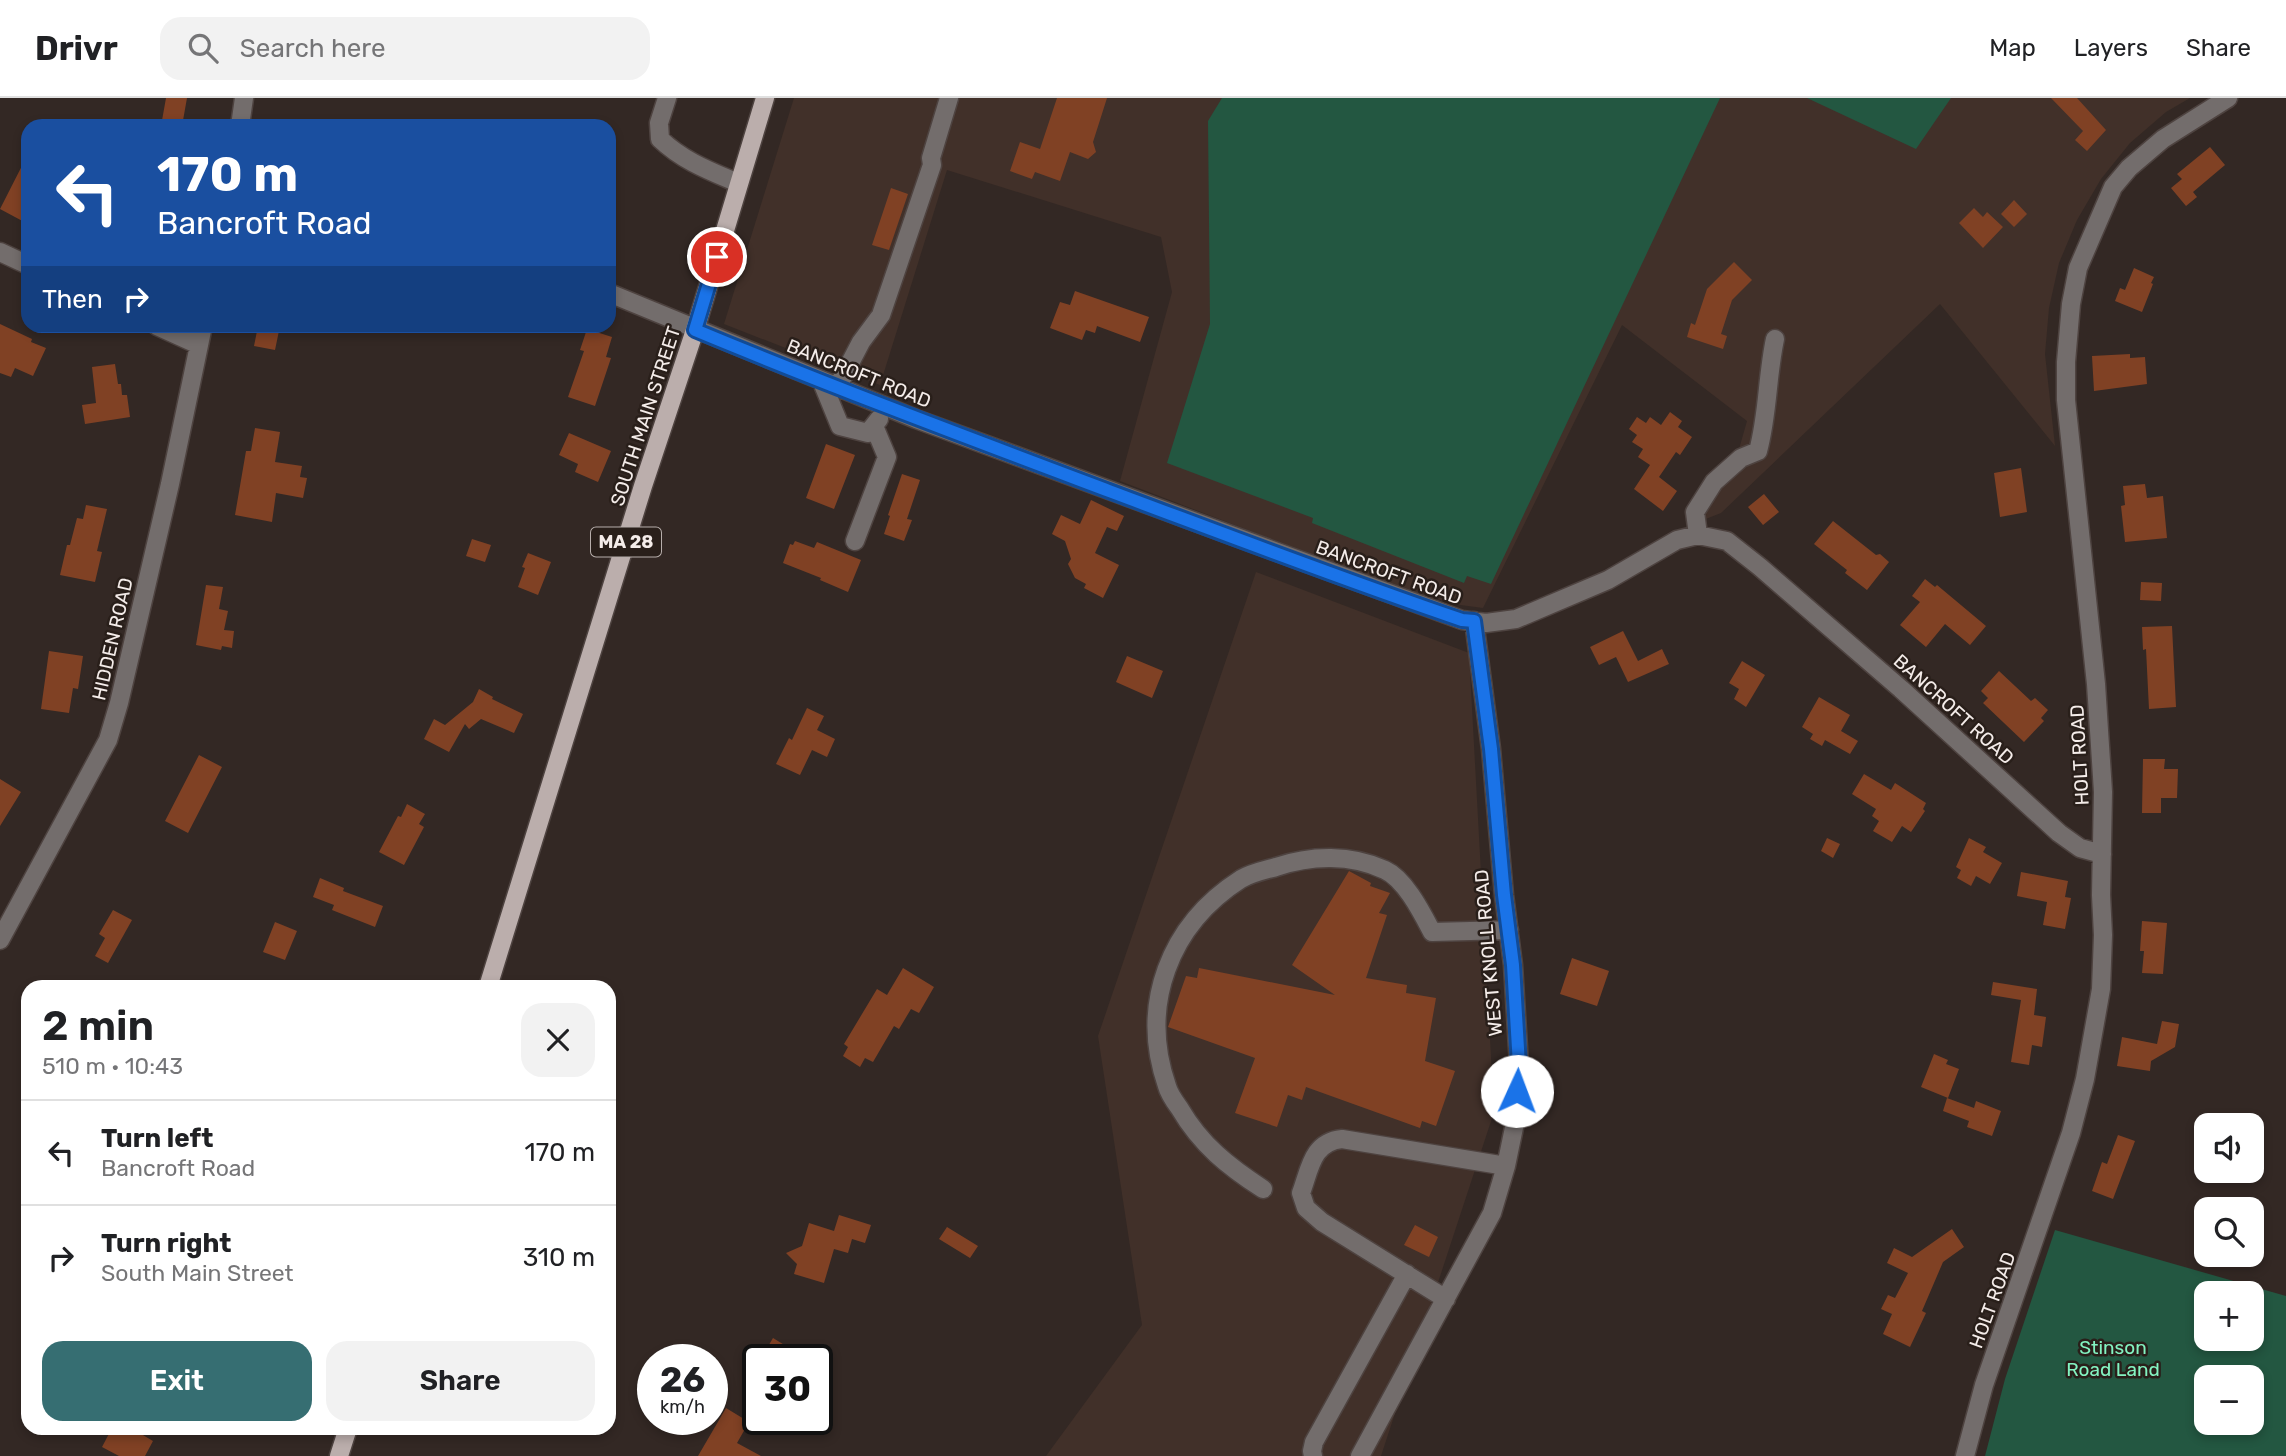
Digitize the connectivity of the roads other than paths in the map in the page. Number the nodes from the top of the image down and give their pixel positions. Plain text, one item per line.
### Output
1 (244, 98) edge
2 (667, 98) edge
3 (765, 98) edge
4 (949, 98) edge
5 (2228, 98) edge
6 (242, 119) edge
7 (738, 183) junction
8 (0, 252) edge
9 (21, 262) edge
10 (616, 296) edge
11 (695, 330) junction
12 (172, 333) edge
13 (201, 333) edge
14 (1775, 339) dead end
15 (199, 345) junction
16 (830, 385) junction
17 (888, 408) junction
18 (874, 426) junction
19 (1698, 535) junction
20 (855, 541) dead end
21 (1474, 621) junction
22 (2102, 854) junction
23 (1509, 930) junction
24 (0, 940) edge
25 (490, 980) edge
26 (1506, 1166) junction
27 (1263, 1189) dead end
28 (1407, 1274) junction
29 (1446, 1299) junction
30 (346, 1435) edge
31 (340, 1456) edge
32 (1313, 1456) edge
33 (1360, 1456) edge
34 (1965, 1456) edge

1 - 6 street
2 - 7 street
3 - 7 main road, SOUTH MAIN STREET / MA 28
4 - 16 street
5 - 22 street, HOLT ROAD
7 - 11 main road, SOUTH MAIN STREET / MA 28
8 - 9 street
10 - 11 street, BANCROFT ROAD
11 - 16 street, BANCROFT ROAD
11 - 25 main road, SOUTH MAIN STREET / MA 28
12 - 15 street
13 - 15 street, HIDDEN ROAD
14 - 19 street
15 - 24 street, HIDDEN ROAD
16 - 17 street, BANCROFT ROAD
16 - 18 street
17 - 18 street
17 - 21 street, BANCROFT ROAD
18 - 20 street
19 - 21 street, BANCROFT ROAD
19 - 22 street, BANCROFT ROAD
21 - 23 street, WEST KNOLL ROAD
22 - 34 street, HOLT ROAD
23 - 26 street, WEST KNOLL ROAD
23 - 27 street
26 - 28 street
26 - 29 street, WEST KNOLL ROAD
28 - 29 street
28 - 32 street
29 - 33 street, WEST KNOLL ROAD
30 - 31 main road

